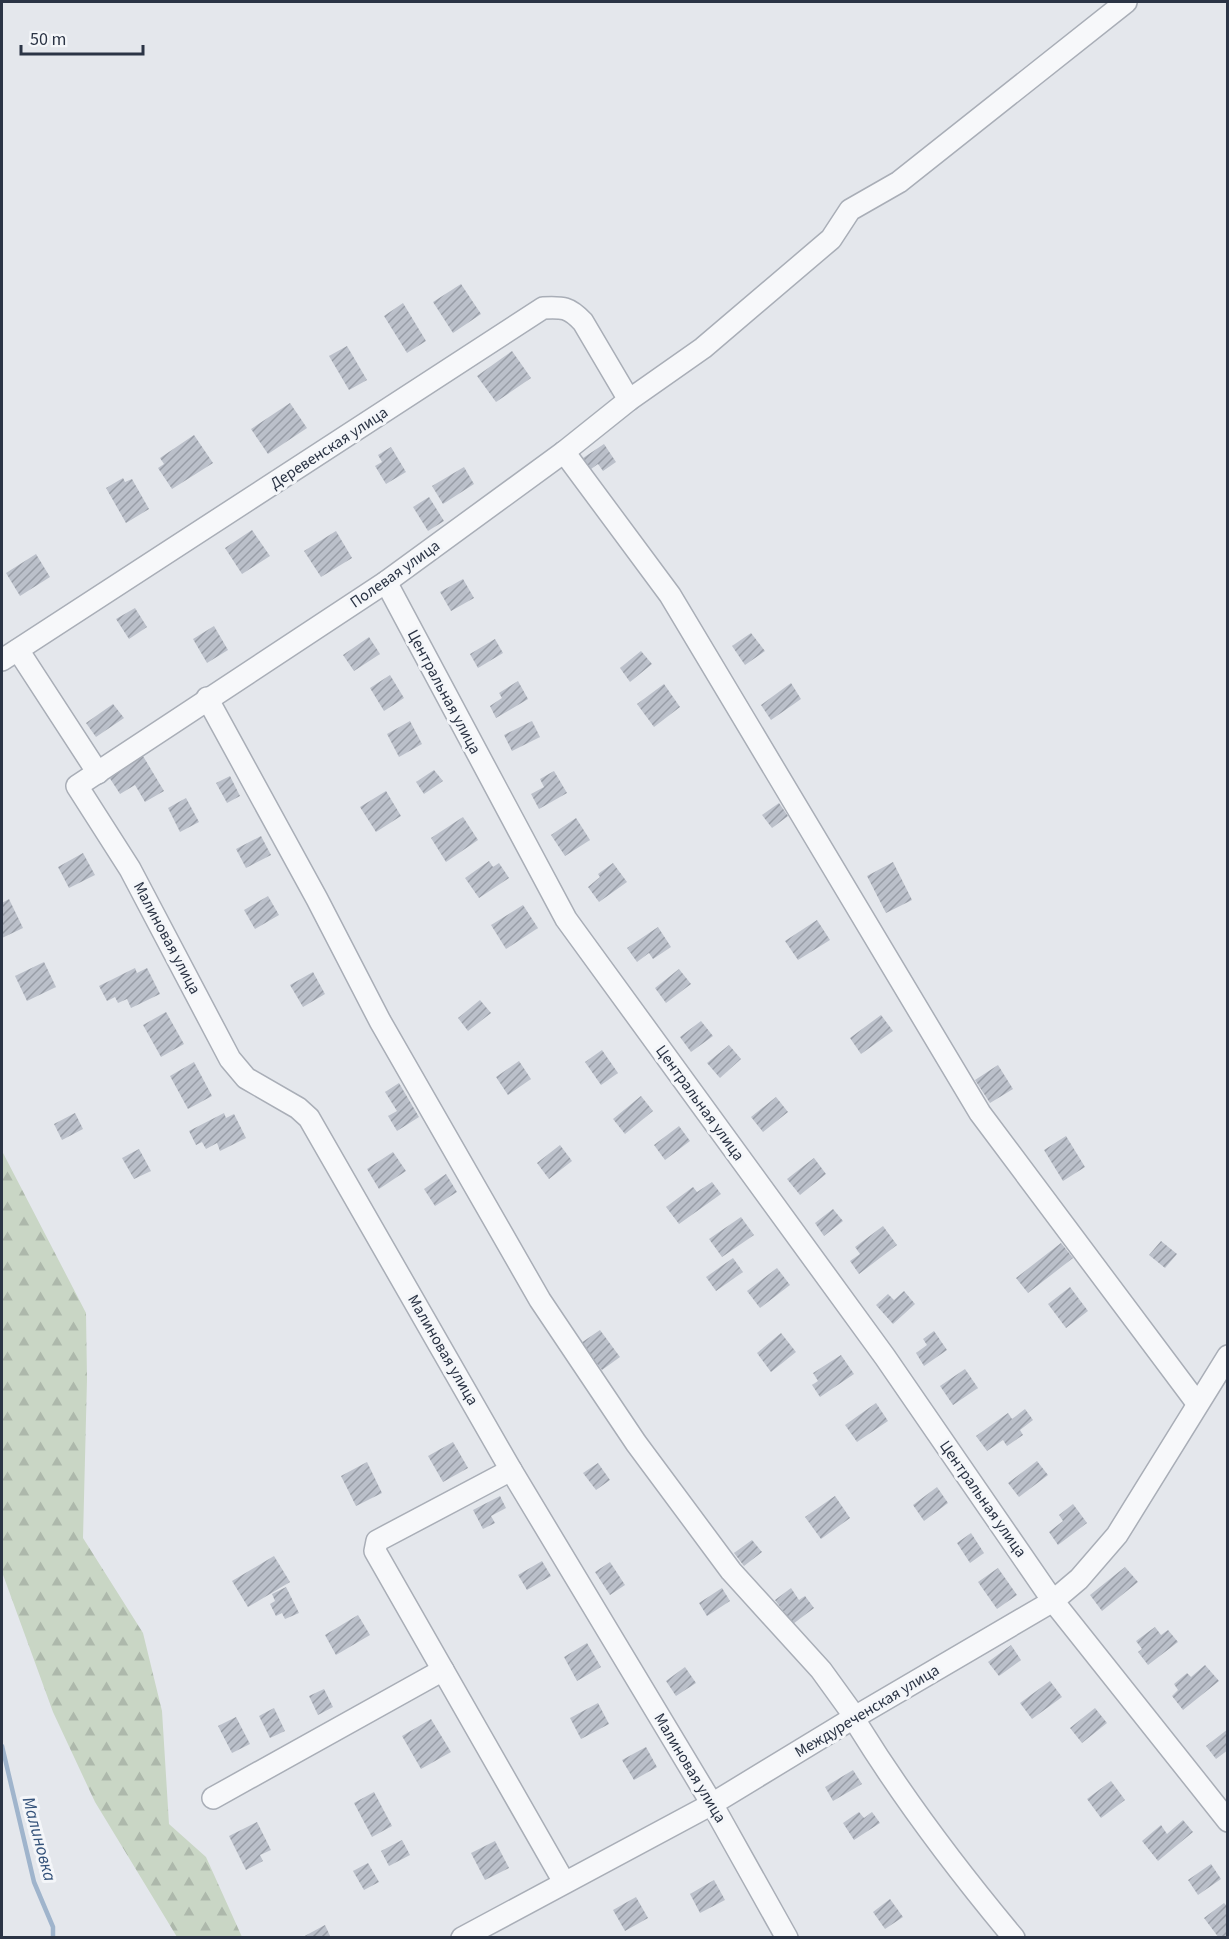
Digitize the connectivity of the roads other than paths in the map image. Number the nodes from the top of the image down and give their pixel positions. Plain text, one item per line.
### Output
1 (1125, 2) edge
2 (629, 400) junction
3 (564, 452) junction
4 (386, 582) junction
5 (10, 655) edge
6 (207, 698) junction
7 (98, 773) junction
8 (77, 786) joint
9 (1227, 1360) edge
10 (1197, 1403) junction
11 (511, 1470) junction
12 (1053, 1602) junction
13 (442, 1670) junction
14 (855, 1717) junction
15 (213, 1797) dead end
16 (712, 1804) junction
17 (1227, 1821) edge
18 (564, 1882) junction
19 (462, 1938) edge
20 (787, 1938) edge
21 (1014, 1938) edge

1 - 2 street, Полевая улица
2 - 3 street, Полевая улица
2 - 5 street, Деревенская улица
3 - 4 street, Полевая улица
3 - 10 street
4 - 6 street, Полевая улица
4 - 12 street, Центральная улица
5 - 7 street
6 - 7 street, Полевая улица
6 - 14 street
7 - 8 street, Полевая улица
8 - 11 street, Малиновая улица
9 - 10 street, Междуреченская улица
10 - 12 street, Междуреченская улица
11 - 13 street
11 - 16 street, Малиновая улица
12 - 14 street, Междуреченская улица
12 - 17 street, Центральная улица
13 - 15 street
13 - 18 street
14 - 16 street, Междуреченская улица
14 - 21 street
16 - 18 street, Междуреченская улица
16 - 20 street, Малиновая улица
18 - 19 street, Междуреченская улица

